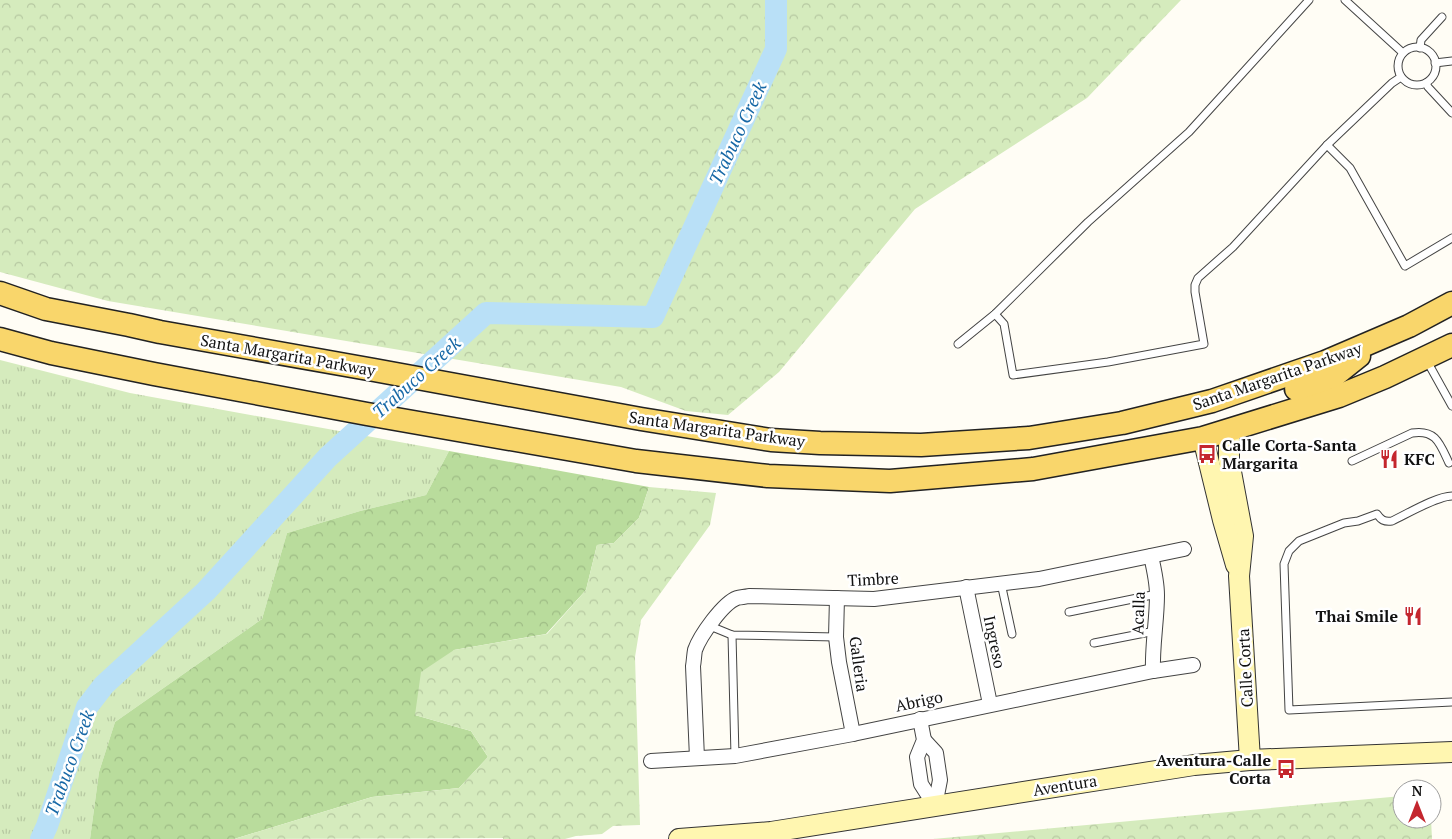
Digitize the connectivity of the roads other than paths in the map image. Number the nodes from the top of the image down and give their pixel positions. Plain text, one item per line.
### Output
1 (1309, 0) edge
2 (1345, 0) edge
3 (1442, 17) dead end
4 (1420, 48) junction
5 (1403, 53) junction
6 (1452, 61) edge
7 (1436, 64) junction
8 (1401, 77) junction
9 (1426, 82) junction
10 (1452, 113) edge
11 (1327, 146) junction
12 (1452, 238) edge
13 (0, 293) edge
14 (1452, 303) edge
15 (995, 314) junction
16 (1382, 338) junction
17 (0, 339) edge
18 (958, 344) dead end
19 (1452, 345) edge
20 (1426, 358) junction
21 (1452, 406) edge
22 (1229, 430) junction
23 (1203, 438) junction
24 (1352, 461) dead end
25 (1449, 462) dead end
26 (1452, 496) edge
27 (1184, 549) dead end
28 (1151, 556) junction
29 (1239, 576) junction
30 (1001, 583) junction
31 (966, 588) junction
32 (1157, 594) junction
33 (837, 598) junction
34 (1069, 612) dead end
35 (710, 626) junction
36 (1156, 631) junction
37 (1012, 634) dead end
38 (732, 635) junction
39 (836, 637) junction
40 (1094, 643) dead end
41 (1193, 665) dead end
42 (1153, 671) junction
43 (1452, 702) edge
44 (990, 704) junction
45 (920, 719) junction
46 (853, 734) junction
47 (924, 740) junction
48 (1452, 752) edge
49 (735, 756) junction
50 (697, 758) junction
51 (652, 760) dead end
52 (1250, 760) junction
53 (934, 806) junction
54 (679, 839) edge

1 - 15 lane
2 - 5 lane
3 - 4 lane
4 - 5 lane
4 - 7 lane
5 - 8 lane
6 - 7 lane
7 - 9 lane
8 - 9 lane
8 - 11 lane
9 - 10 lane
11 - 12 lane
11 - 15 lane
13 - 16 main road, Santa Margarita Parkway
14 - 16 main road, Santa Margarita Parkway
15 - 18 lane
16 - 23 main road
17 - 23 main road
19 - 20 main road
20 - 21 lane
20 - 22 main road
22 - 23 main road
22 - 29 street, Calle Corta
23 - 29 street, Calle Corta
24 - 25 lane
26 - 43 lane
27 - 28 street, Timbre
28 - 30 street, Timbre
28 - 32 street, Acalla
29 - 52 street, Calle Corta
30 - 31 street, Timbre
30 - 37 lane
31 - 33 street, Timbre
31 - 44 street, Ingreso
32 - 34 lane
32 - 36 street, Acalla
33 - 35 street, Timbre
33 - 39 street, Galleria
35 - 38 lane
35 - 50 street, Timbre
36 - 40 lane
36 - 42 street, Acalla
38 - 39 lane
38 - 49 lane
39 - 46 street, Galleria
41 - 42 street, Abrigo
42 - 44 street, Abrigo
44 - 45 street, Abrigo
45 - 46 street, Abrigo
45 - 47 street
46 - 49 street, Abrigo
47 - 53 street
47 - 53 street
48 - 52 street, Aventura
49 - 50 street, Abrigo
50 - 51 street, Abrigo
52 - 53 street, Aventura
53 - 54 street, Aventura

